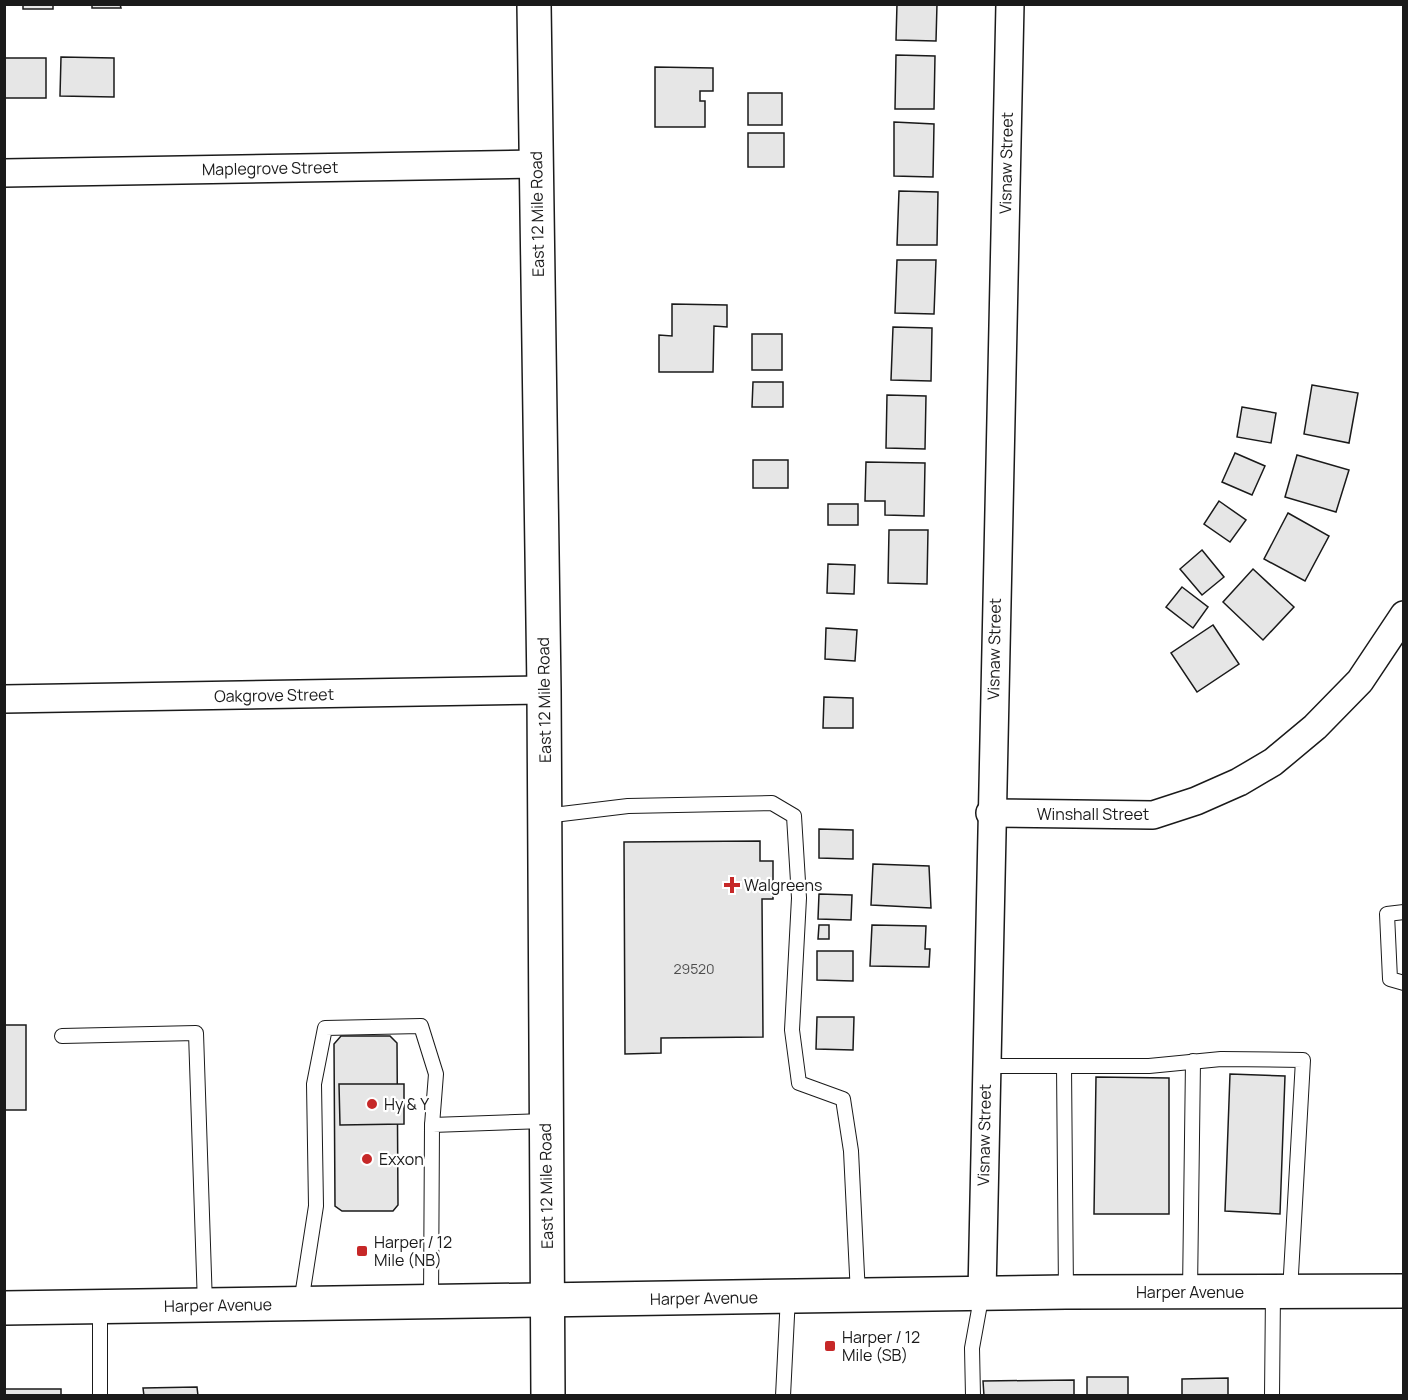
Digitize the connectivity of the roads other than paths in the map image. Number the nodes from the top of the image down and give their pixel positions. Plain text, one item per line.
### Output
1 (534, 4) edge
2 (1010, 4) edge
3 (536, 164) junction
4 (4, 172) edge
5 (1404, 615) edge
6 (544, 690) junction
7 (4, 699) edge
8 (990, 813) junction
9 (545, 816) junction
10 (1404, 912) edge
11 (1404, 984) edge
12 (62, 1036) dead end
13 (1193, 1060) junction
14 (985, 1066) junction
15 (1064, 1066) junction
16 (545, 1121) junction
17 (432, 1125) junction
18 (1404, 1291) edge
19 (1066, 1292) junction
20 (1190, 1292) junction
21 (1281, 1292) junction
22 (982, 1293) junction
23 (858, 1295) junction
24 (788, 1296) junction
25 (548, 1300) junction
26 (431, 1302) junction
27 (300, 1304) junction
28 (205, 1305) junction
29 (100, 1306) junction
30 (4, 1308) edge
31 (100, 1395) edge
32 (548, 1395) edge
33 (783, 1395) edge
34 (973, 1395) edge
35 (1272, 1395) edge

1 - 3 main road, East 12 Mile Road
2 - 8 street, Visnaw Street
3 - 4 street, Maplegrove Street
3 - 6 main road, East 12 Mile Road
5 - 8 street, Winshall Street
6 - 7 street, Oakgrove Street
6 - 9 main road, East 12 Mile Road
8 - 14 street, Visnaw Street
9 - 16 main road, East 12 Mile Road
9 - 23 lane
10 - 11 lane
12 - 28 lane
13 - 15 lane
13 - 20 lane
13 - 21 lane
14 - 15 lane
14 - 22 street, Visnaw Street
15 - 19 lane
16 - 17 lane
16 - 25 main road, East 12 Mile Road
17 - 26 lane
17 - 27 lane
18 - 21 main road, Harper Avenue
19 - 20 main road, Harper Avenue
19 - 22 main road, Harper Avenue
20 - 21 main road, Harper Avenue
21 - 35 lane
22 - 23 main road, Harper Avenue
22 - 34 lane
23 - 24 main road, Harper Avenue
24 - 25 main road, Harper Avenue
24 - 33 lane
25 - 26 main road, Harper Avenue
25 - 32 main road, East 12 Mile Road
26 - 27 main road, Harper Avenue
27 - 28 main road, Harper Avenue
28 - 29 main road, Harper Avenue
29 - 30 main road, Harper Avenue
29 - 31 lane

